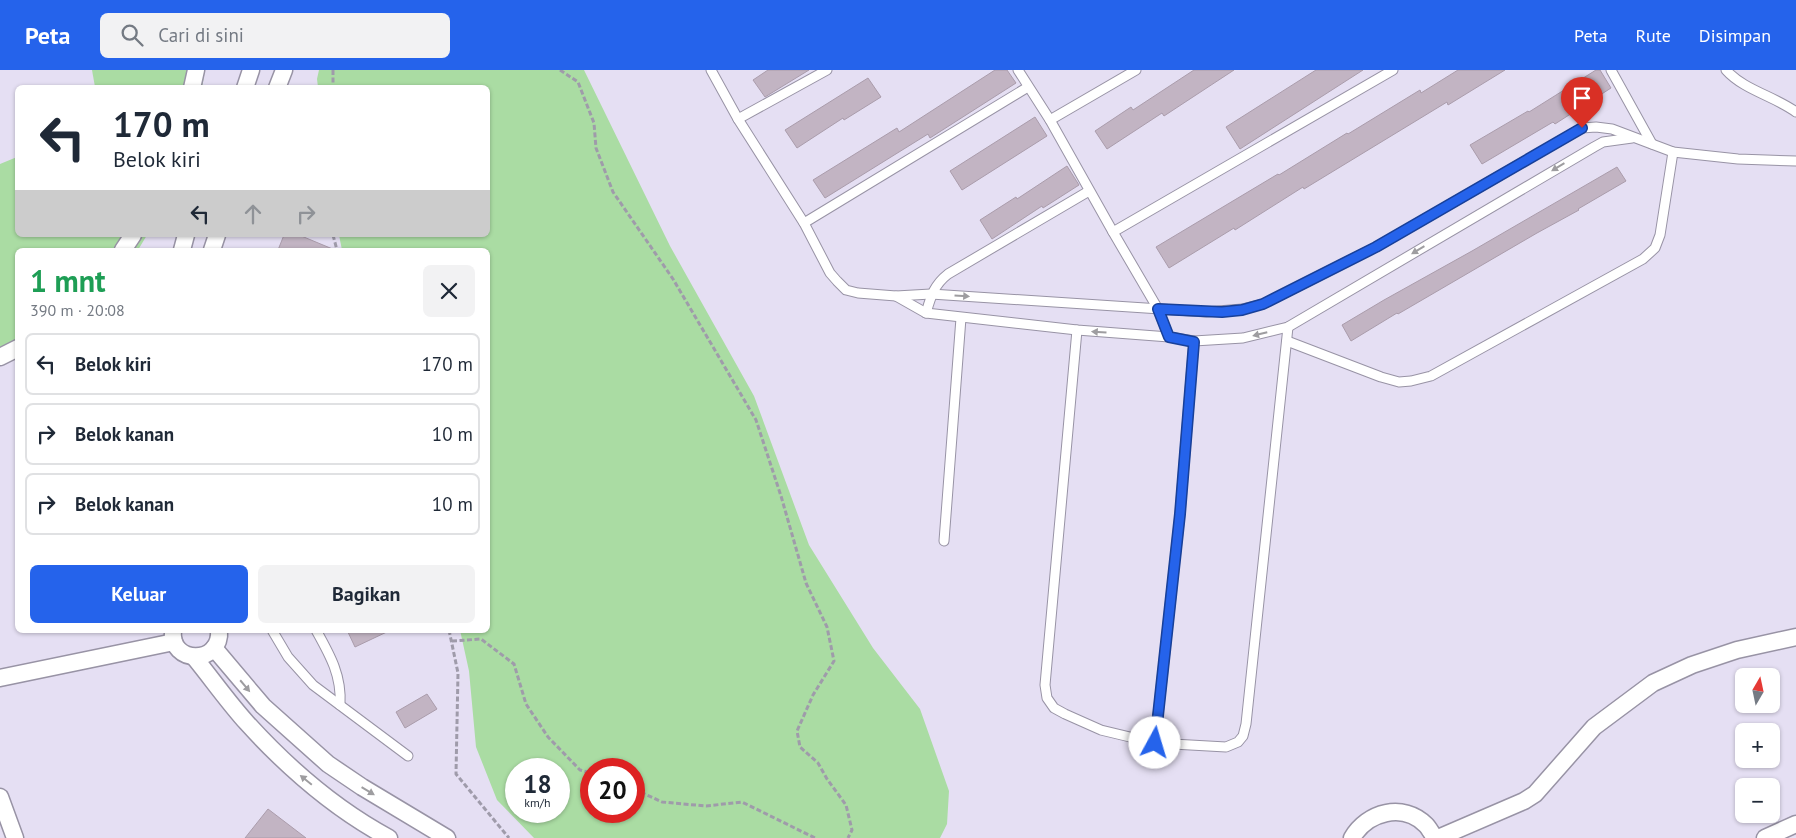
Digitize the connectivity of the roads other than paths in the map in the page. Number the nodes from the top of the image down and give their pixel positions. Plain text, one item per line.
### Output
1 (196, 70) edge
2 (251, 70) edge
3 (284, 70) edge
4 (711, 70) edge
5 (827, 70) edge
6 (1018, 70) edge
7 (1136, 70) edge
8 (1393, 70) edge
9 (1611, 70) edge
10 (1726, 70) edge
11 (193, 85) edge
12 (245, 85) edge
13 (278, 85) edge
14 (1028, 87) junction
15 (1796, 112) edge
16 (738, 119) junction
17 (1050, 120) junction
18 (1635, 137) junction
19 (1652, 144) junction
20 (1673, 152) junction
21 (1796, 161) edge
22 (1089, 191) junction
23 (804, 223) junction
24 (1113, 232) junction
25 (132, 237) edge
26 (125, 248) edge
27 (931, 294) junction
28 (896, 296) junction
29 (1158, 309) junction
30 (926, 313) junction
31 (961, 318) junction
32 (1288, 327) junction
33 (1077, 330) junction
34 (1169, 337) junction
35 (1287, 341) junction
36 (1194, 342) junction
37 (15, 350) edge
38 (0, 357) edge
39 (944, 541) dead end
40 (220, 633) edge
41 (274, 633) edge
42 (318, 633) edge
43 (174, 636) edge
44 (1796, 637) edge
45 (214, 648) junction
46 (194, 657) junction
47 (0, 678) edge
48 (340, 705) junction
49 (1155, 743) junction
50 (408, 756) dead end
51 (0, 797) edge
52 (1796, 824) edge
53 (15, 838) edge
54 (389, 838) edge
55 (446, 838) edge
56 (1352, 838) edge
57 (1436, 838) edge
58 (1765, 838) edge

1 - 11 street
2 - 12 street
3 - 13 street
4 - 16 lane
5 - 16 lane
6 - 14 lane
7 - 17 lane
8 - 24 lane
9 - 19 lane
10 - 15 lane
14 - 17 lane
14 - 23 lane
16 - 23 lane
17 - 22 lane
18 - 19 lane
18 - 29 lane
18 -> 32 lane
19 - 20 lane
20 - 21 lane
20 - 35 lane
22 - 24 lane
22 - 27 lane
23 - 28 lane
24 - 29 lane
25 - 26 street
27 - 28 lane
27 -> 29 lane
27 - 30 lane
28 - 30 lane
29 - 34 lane
30 - 31 lane
31 - 33 lane
31 - 39 lane
32 - 35 lane
32 -> 36 lane
34 -> 33 lane
33 - 49 lane
34 - 36 lane
35 - 49 lane
36 - 49 lane
37 - 38 street
40 - 45 street
41 - 48 lane
42 - 48 lane
43 - 46 street
43 - 47 street
44 - 57 street
45 - 46 street
45 -> 55 street
54 -> 46 street
48 - 50 lane
51 - 53 street
52 - 58 street
56 - 57 street

